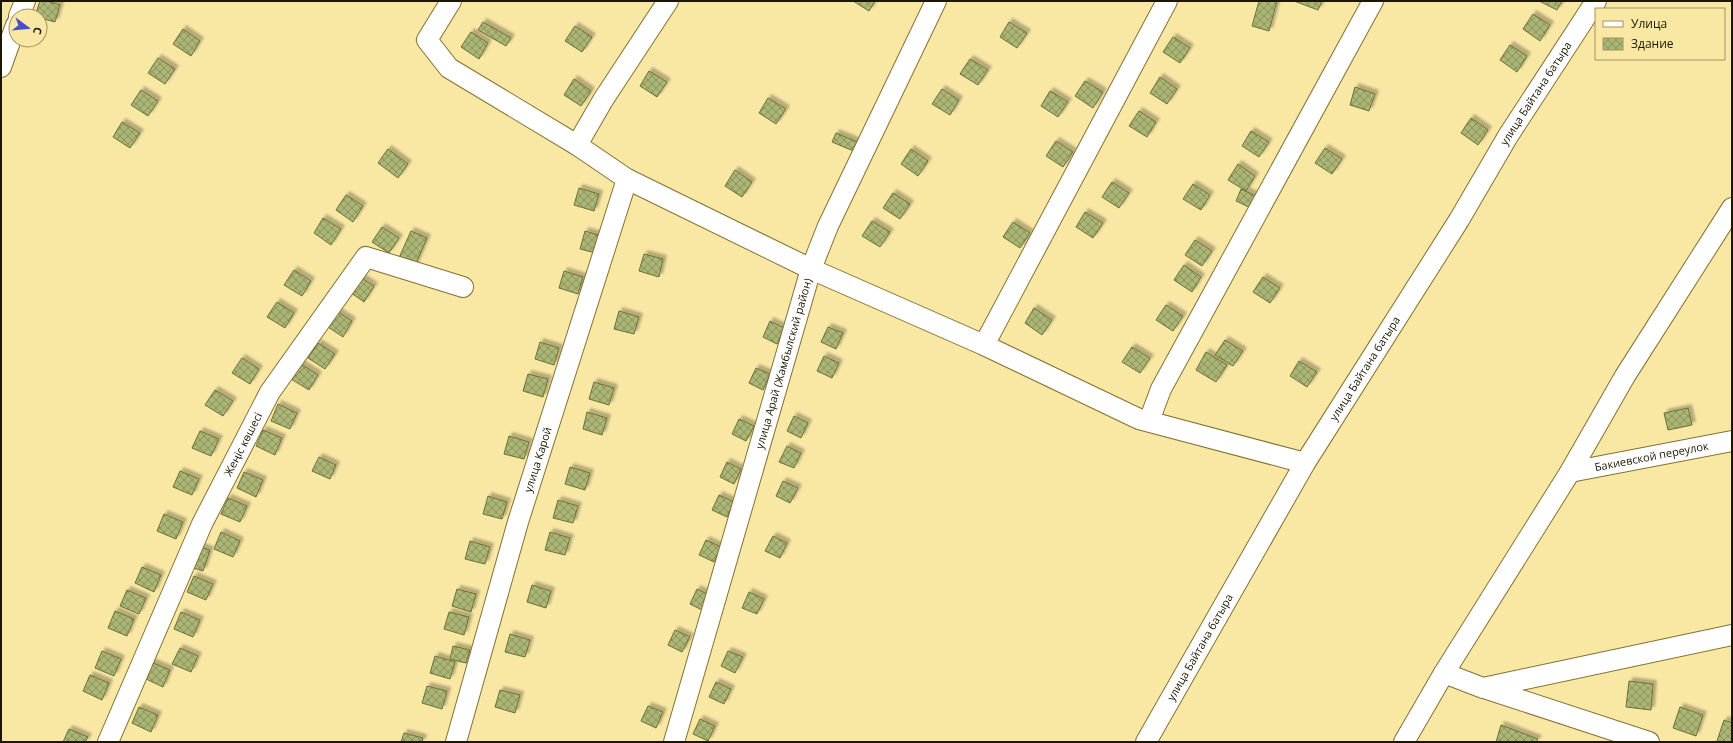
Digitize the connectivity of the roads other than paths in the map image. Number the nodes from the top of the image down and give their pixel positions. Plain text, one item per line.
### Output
1 (451, 1) edge
2 (668, 1) edge
3 (936, 1) edge
4 (1167, 1) edge
5 (1373, 1) edge
6 (1596, 1) edge
7 (8, 47) edge
8 (1, 67) edge
9 (577, 145) junction
10 (627, 179) junction
11 (1732, 208) edge
12 (811, 269) junction
13 (463, 287) dead end
14 (984, 345) junction
15 (1149, 421) junction
16 (1732, 441) edge
17 (1305, 463) junction
18 (1570, 472) junction
19 (1732, 635) edge
20 (1444, 673) junction
21 (1484, 688) junction
22 (108, 742) edge
23 (456, 742) edge
24 (674, 742) edge
25 (1146, 742) edge
26 (1404, 742) edge
27 (1650, 742) edge

1 - 9 street
2 - 9 street
3 - 12 street, улица Арай (Жамбылский район)
4 - 14 street
5 - 15 street
6 - 17 street, улица Байтана батыра
7 - 8 street
9 - 10 street
10 - 12 street
10 - 23 street, улица Карой
11 - 18 street
12 - 14 street
12 - 24 street, улица Арай (Жамбылский район)
13 - 22 street, Жеңіс көшесі
14 - 15 street
15 - 17 street
16 - 18 street, Бакиевской переулок
17 - 25 street, улица Байтана батыра
18 - 20 street
19 - 21 street
20 - 21 street
20 - 26 street
21 - 27 street

